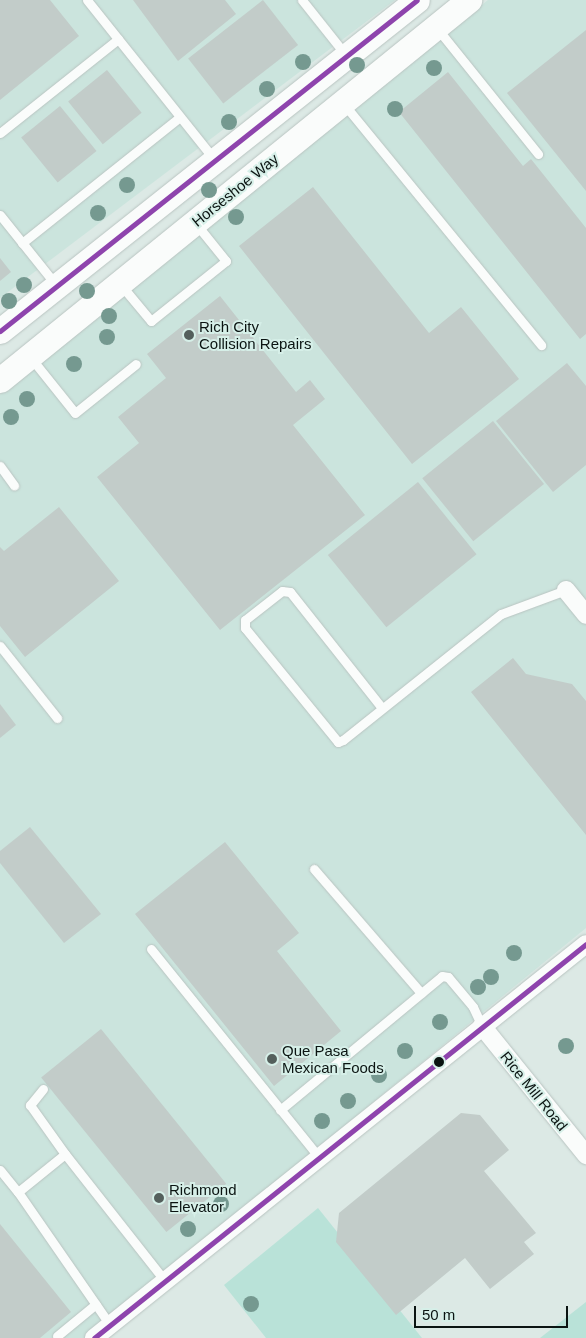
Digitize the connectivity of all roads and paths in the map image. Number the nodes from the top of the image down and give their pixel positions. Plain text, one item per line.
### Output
1 (87, 0) edge
2 (302, 0) edge
3 (417, 0) edge
4 (469, 0) edge
5 (436, 27) junction
6 (118, 39) junction
7 (347, 56) junction
8 (342, 102) junction
9 (180, 117) junction
10 (0, 134) edge
11 (538, 154) dead end
12 (216, 162) junction
13 (0, 215) edge
14 (194, 222) junction
15 (22, 243) junction
16 (119, 283) junction
17 (57, 287) junction
18 (0, 330) edge
19 (541, 345) dead end
20 (29, 356) junction
21 (136, 364) dead end
22 (0, 380) edge
23 (0, 466) edge
24 (14, 485) dead end
25 (566, 590) joint
26 (586, 615) edge
27 (0, 646) edge
28 (382, 708) junction
29 (57, 718) dead end
30 (314, 869) dead end
31 (586, 944) edge
32 (151, 949) dead end
33 (421, 993) junction
34 (482, 1026) junction
35 (43, 1089) dead end
36 (280, 1110) junction
37 (65, 1154) junction
38 (586, 1155) edge
39 (318, 1156) junction
40 (0, 1170) edge
41 (18, 1192) junction
42 (165, 1281) junction
43 (96, 1304) junction
44 (110, 1325) junction
45 (57, 1336) dead end
46 (94, 1338) edge

1 - 6 lane
2 - 7 lane
3 - 7 street
4 - 5 street, Horseshoe Way
5 - 8 street, Horseshoe Way
5 - 11 lane
6 - 9 lane
6 - 10 lane
7 - 12 street
8 - 14 street, Horseshoe Way
8 - 19 lane
9 - 12 lane
9 - 15 lane
12 - 17 street
13 - 15 lane
14 - 16 street, Horseshoe Way
14 - 16 lane
15 - 17 lane
16 - 20 street, Horseshoe Way
17 - 18 street
20 - 21 lane
20 - 22 street, Horseshoe Way
23 - 24 lane
25 - 26 street
25 - 28 lane
27 - 29 lane
28 - 28 lane
30 - 33 lane
31 - 34 street
32 - 36 lane
33 - 34 lane
33 - 36 lane
34 - 38 street, Rice Mill Road
34 - 39 street
35 - 37 lane
36 - 39 lane
37 - 41 lane
37 - 42 lane
39 - 42 street
40 - 41 lane
41 - 43 lane
42 - 44 street
43 - 44 lane
43 - 45 lane
44 - 46 street

